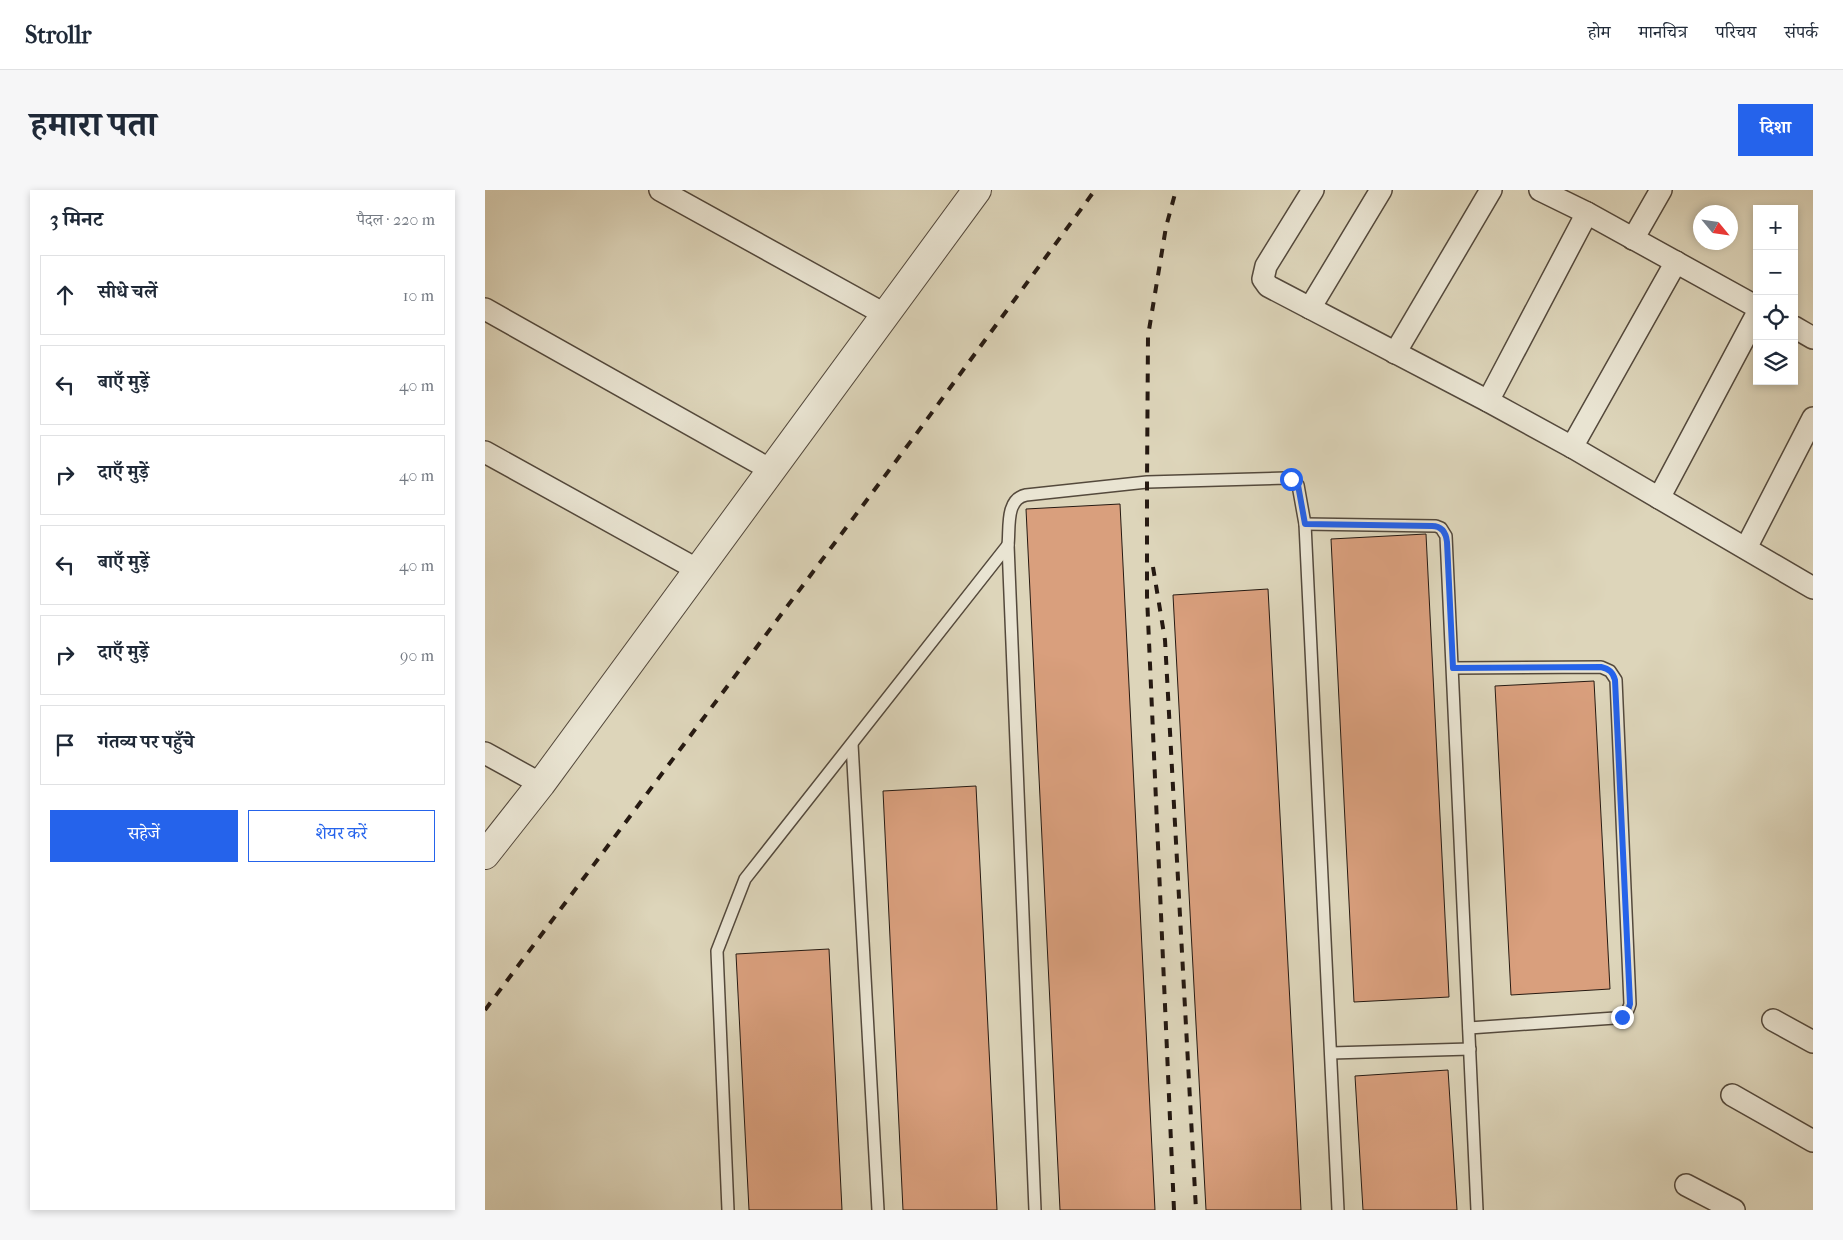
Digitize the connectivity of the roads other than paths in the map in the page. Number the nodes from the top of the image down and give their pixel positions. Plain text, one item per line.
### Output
1 (661, 190) edge
2 (977, 190) edge
3 (1313, 190) edge
4 (1381, 190) edge
5 (1491, 190) edge
6 (1661, 190) edge
7 (1543, 191) edge
8 (1587, 213) junction
9 (1633, 239) junction
10 (1676, 262) junction
11 (1753, 304) edge
12 (1310, 308) junction
13 (485, 309) edge
14 (886, 315) junction
15 (1753, 322) edge
16 (1798, 329) edge
17 (1813, 338) edge
18 (1395, 353) junction
19 (1488, 401) junction
20 (1813, 418) edge
21 (1572, 447) junction
22 (485, 452) edge
23 (771, 470) junction
24 (1659, 498) junction
25 (1305, 524) junction
26 (1008, 546) junction
27 (1746, 548) junction
28 (698, 570) junction
29 (1813, 588) edge
30 (1453, 668) junction
31 (852, 744) junction
32 (485, 753) edge
33 (541, 784) junction
34 (485, 855) edge
35 (1773, 1020) dead end
36 (1469, 1028) junction
37 (1813, 1042) edge
38 (1470, 1049) junction
39 (1331, 1053) junction
40 (1732, 1096) dead end
41 (1813, 1141) edge
42 (1686, 1184) dead end
43 (729, 1210) edge
44 (879, 1210) edge
45 (1035, 1210) edge
46 (1339, 1210) edge
47 (1477, 1210) edge
48 (1734, 1210) edge

1 - 14 street
2 - 14 street
3 - 12 street
4 - 12 street
5 - 18 street
6 - 9 street
7 - 8 street
8 - 9 street
8 - 19 street
9 - 10 street
10 - 11 street
10 - 21 street
12 - 18 street
13 - 23 street
14 - 23 street
15 - 24 street
16 - 17 street
18 - 19 street
19 - 21 street
20 - 27 street
21 - 24 street
22 - 28 street
23 - 28 street
24 - 27 street
25 - 26 lane
25 - 30 lane
25 - 39 lane
26 - 31 lane
26 - 45 lane
27 - 29 street
28 - 33 street
30 - 36 lane
30 - 36 lane
31 - 43 lane
31 - 44 lane
32 - 33 street
33 - 34 street
35 - 37 street
36 - 38 lane
38 - 39 lane
38 - 47 lane
39 - 46 lane
40 - 41 street
42 - 48 street

